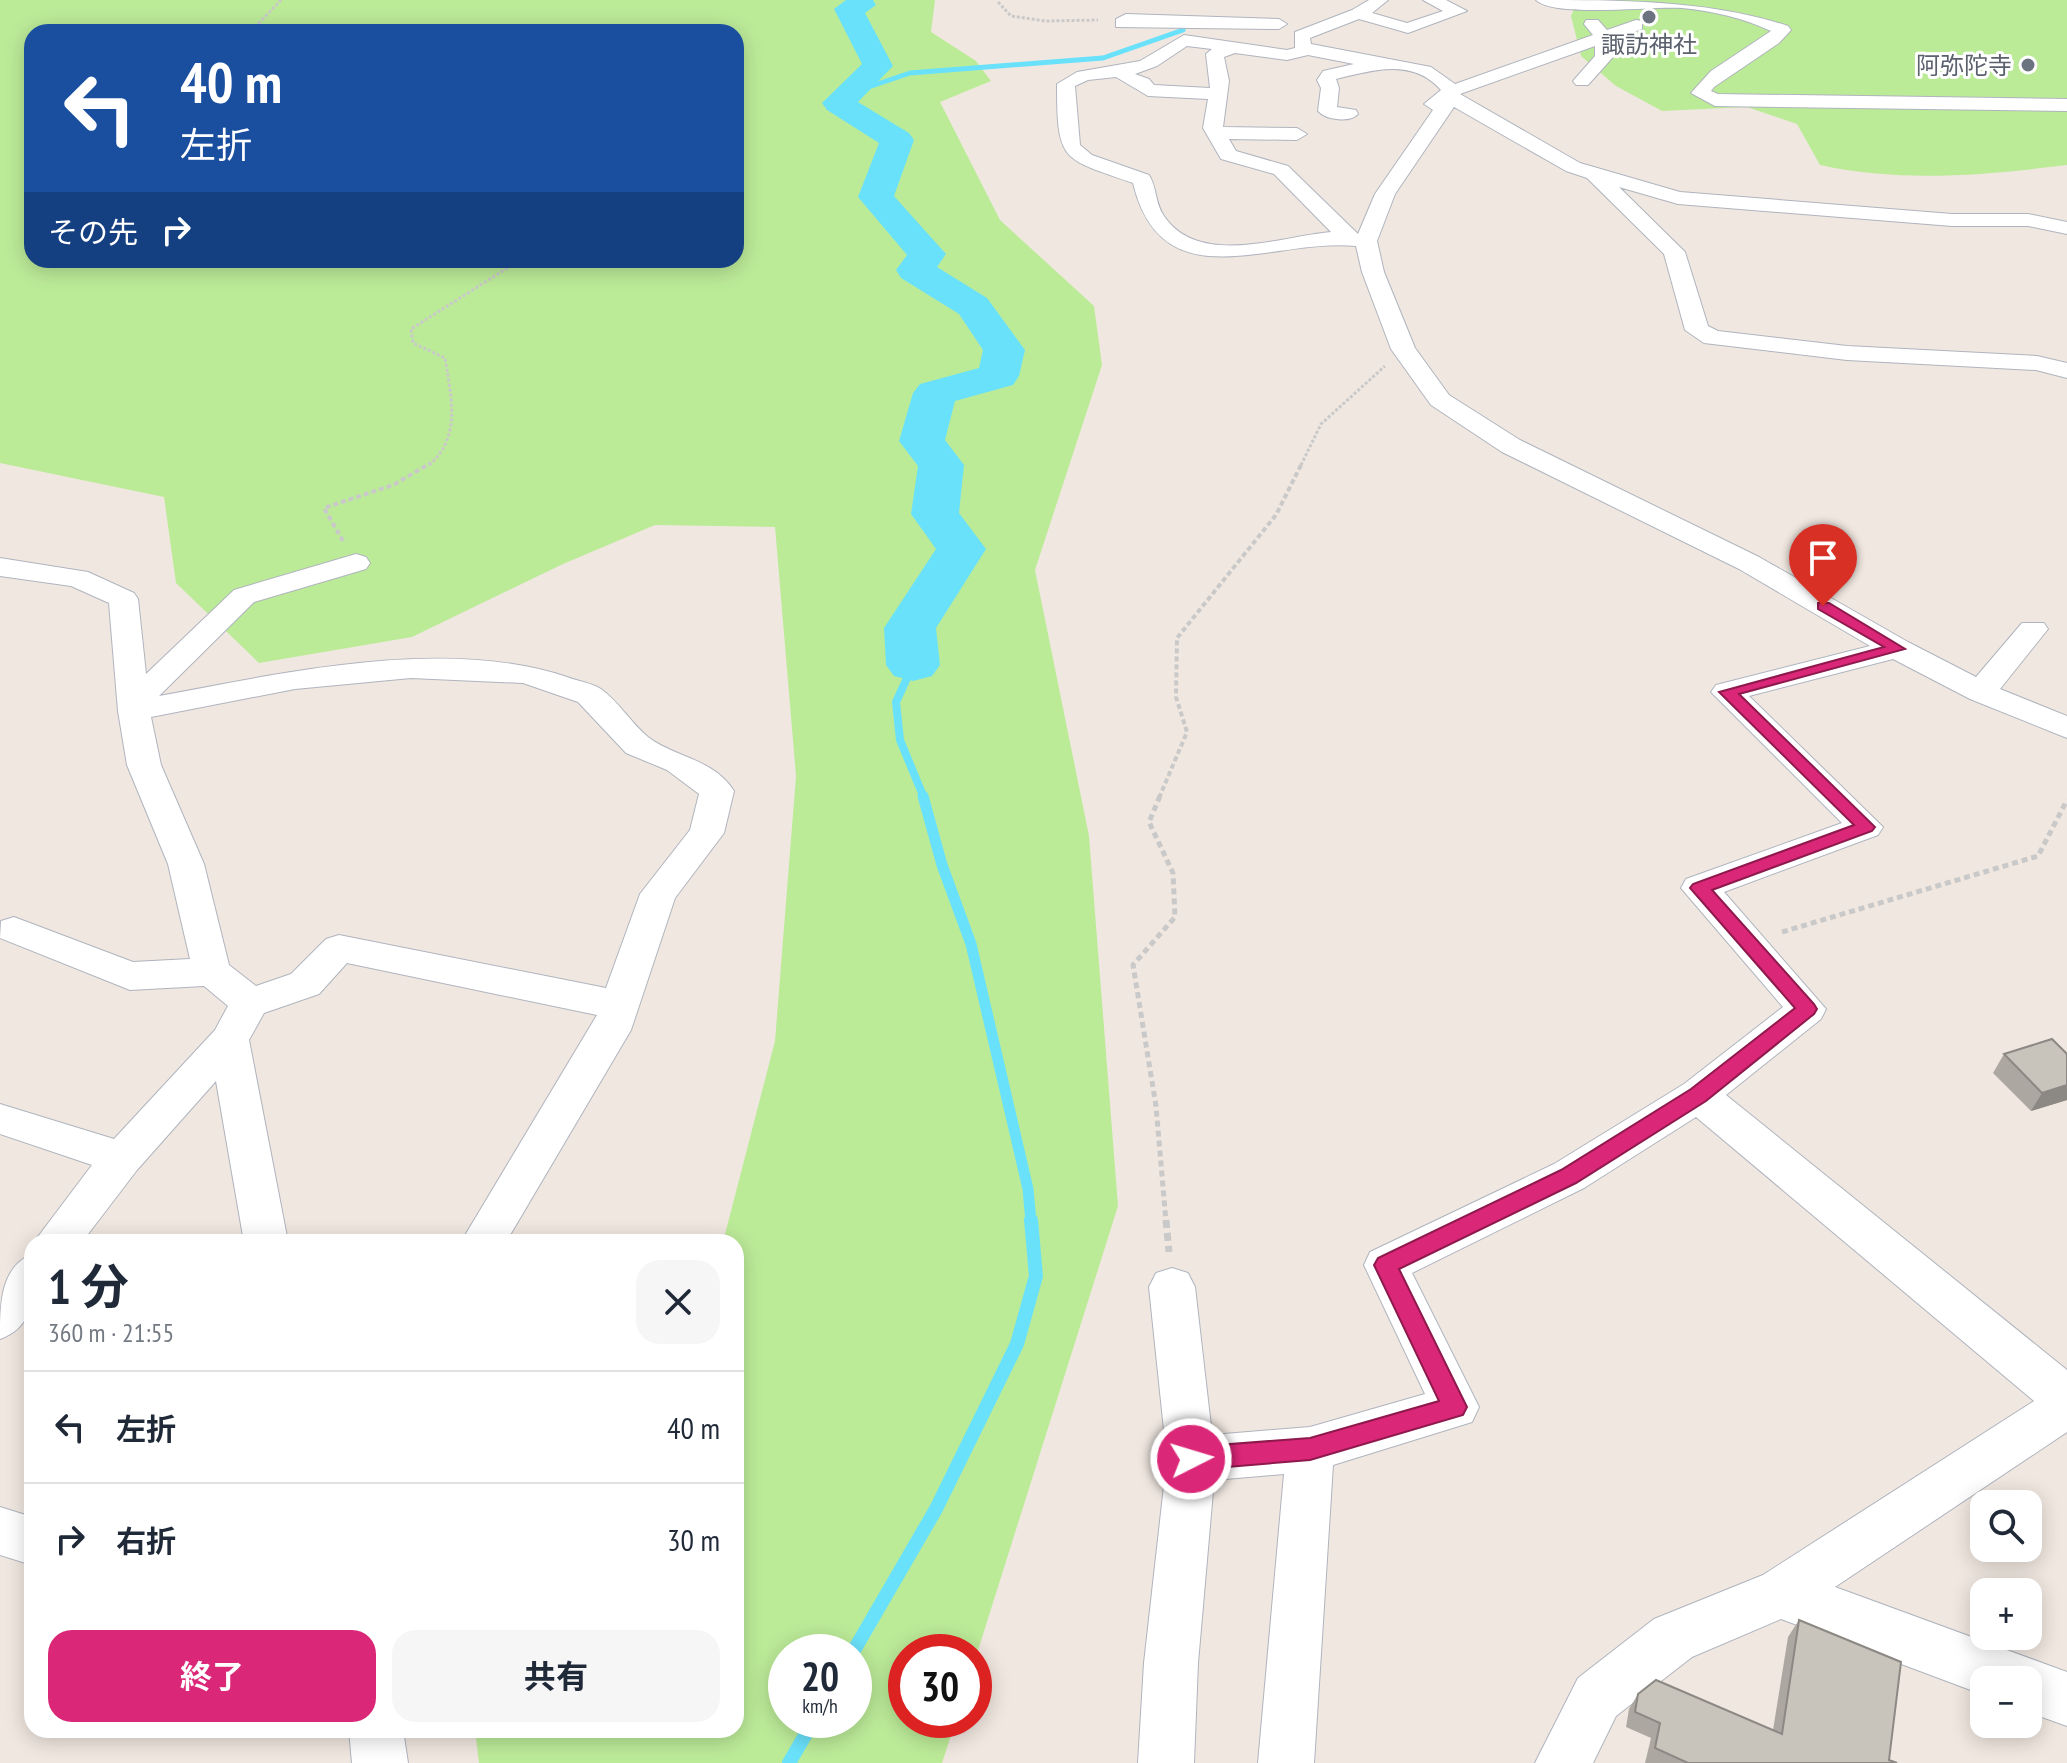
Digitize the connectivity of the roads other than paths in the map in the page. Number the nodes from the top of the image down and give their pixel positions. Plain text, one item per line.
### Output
1 (1123, 0) edge
2 (1380, 0) edge
3 (1431, 0) edge
4 (1544, 0) edge
5 (1279, 4) dead end
6 (1571, 7) junction
7 (1525, 12) dead end
8 (1358, 14) junction
9 (1146, 19) junction
10 (1124, 21) road end
11 (1279, 24) junction
12 (1636, 25) dead end
13 (1318, 27) junction
14 (1408, 28) junction
15 (1603, 35) junction
16 (1229, 49) junction
17 (1307, 50) junction
18 (1544, 57) junction
19 (1373, 62) junction
20 (1121, 72) junction
21 (1457, 92) junction
22 (1218, 94) junction
23 (2067, 105) edge
24 (1414, 112) dead end
25 (1349, 114) dead end
26 (1216, 133) junction
27 (1297, 134) dead end
28 (1593, 173) junction
29 (2067, 228) edge
30 (1357, 238) junction
31 (2067, 371) edge
32 (356, 563) road end
33 (0, 567) edge
34 (2033, 629) dead end
35 (1897, 649) junction
36 (1981, 692) junction
37 (135, 706) junction
38 (2067, 728) edge
39 (14, 930) dead end
40 (212, 972) junction
41 (250, 1003) junction
42 (620, 1004) junction
43 (229, 1040) junction
44 (1698, 1095) junction
45 (3, 1119) dead end
46 (122, 1158) junction
47 (62, 1234) edge
48 (265, 1234) edge
49 (488, 1234) edge
50 (1172, 1287) road end
51 (2067, 1399) edge
52 (2067, 1406) edge
53 (1310, 1449) junction
54 (1191, 1459) junction
55 (0, 1531) edge
56 (24, 1538) edge
57 (1781, 1593) junction
58 (1977, 1666) edge
59 (2042, 1690) edge
60 (2067, 1699) edge
61 (377, 1738) edge
62 (380, 1763) edge
63 (1166, 1763) edge
64 (1286, 1763) edge
65 (1563, 1763) edge

1 - 9 street
2 - 8 street
3 - 14 street
4 - 6 street
5 - 11 street
6 - 7 street
6 - 15 street
6 - 23 street
8 - 13 street
8 - 14 street
9 - 10 street
9 - 11 street
11 - 13 street
12 - 15 street
13 - 17 street
14 - 19 street
15 - 18 street
15 - 18 street
16 - 17 street
16 - 20 street
16 - 22 street
17 - 19 street
18 - 21 street
19 - 21 street
19 - 25 street
20 - 22 street
20 - 30 street
21 - 24 street
21 - 28 street
21 - 30 street
22 - 26 street
26 - 27 street
26 - 30 street
28 - 29 street
28 - 31 street
30 - 35 street
32 - 37 street
33 - 37 street
34 - 36 street
35 - 36 street
35 - 44 street
36 - 38 street
37 - 40 street
37 - 42 street
39 - 40 street
40 - 41 street
41 - 42 street
41 - 43 street
42 - 49 street
43 - 46 street
43 - 48 street
44 - 51 street
44 - 53 street
45 - 46 street
46 - 47 street
50 - 54 street
52 - 57 street
53 - 54 street
53 - 64 street
54 - 63 street
55 - 56 street
57 - 58 street
57 - 65 street
59 - 60 street
61 - 62 street

